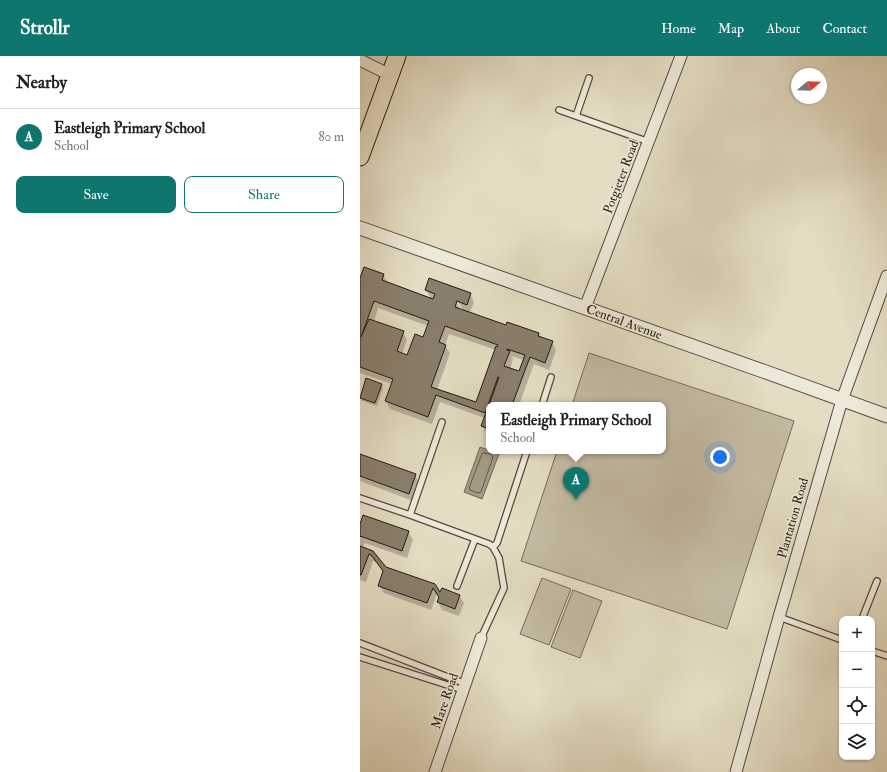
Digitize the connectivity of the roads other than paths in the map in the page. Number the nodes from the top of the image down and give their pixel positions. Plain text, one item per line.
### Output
1 (397, 56) edge
2 (681, 56) edge
3 (360, 60) edge
4 (390, 75) junction
5 (589, 78) dead end
6 (559, 110) dead end
7 (576, 116) junction
8 (649, 142) junction
9 (360, 157) edge
10 (360, 228) edge
11 (887, 276) edge
12 (585, 308) junction
13 (551, 377) dead end
14 (842, 400) junction
15 (543, 402) edge
16 (887, 416) edge
17 (442, 422) dead end
18 (526, 454) edge
19 (360, 498) edge
20 (410, 514) junction
21 (475, 539) junction
22 (493, 547) junction
23 (877, 581) dead end
24 (457, 586) dead end
25 (863, 616) edge
26 (779, 618) junction
27 (482, 638) joint
28 (839, 639) edge
29 (360, 643) edge
30 (875, 652) edge
31 (887, 656) edge
32 (360, 657) edge
33 (465, 687) junction
34 (435, 772) edge
35 (736, 772) edge

1 - 4 main road
2 - 8 street, Potgieter Road
3 - 4 street
4 - 9 main road
5 - 7 lane
6 - 7 lane
7 - 8 lane
8 - 12 street, Potgieter Road
10 - 12 street, Central Avenue
11 - 14 street, Plantation Road
12 - 14 street, Central Avenue
13 - 15 lane
14 - 16 street, Central Avenue
14 - 26 street, Plantation Road
17 - 20 lane
18 - 22 lane
19 - 20 lane
20 - 21 lane
21 - 22 lane
21 - 24 lane
22 - 27 lane
23 - 25 lane
26 - 28 lane
26 - 35 street, Plantation Road
27 - 33 street, Mare Road
29 - 33 lane
30 - 31 lane
32 - 33 lane
33 - 34 street, Mare Road

